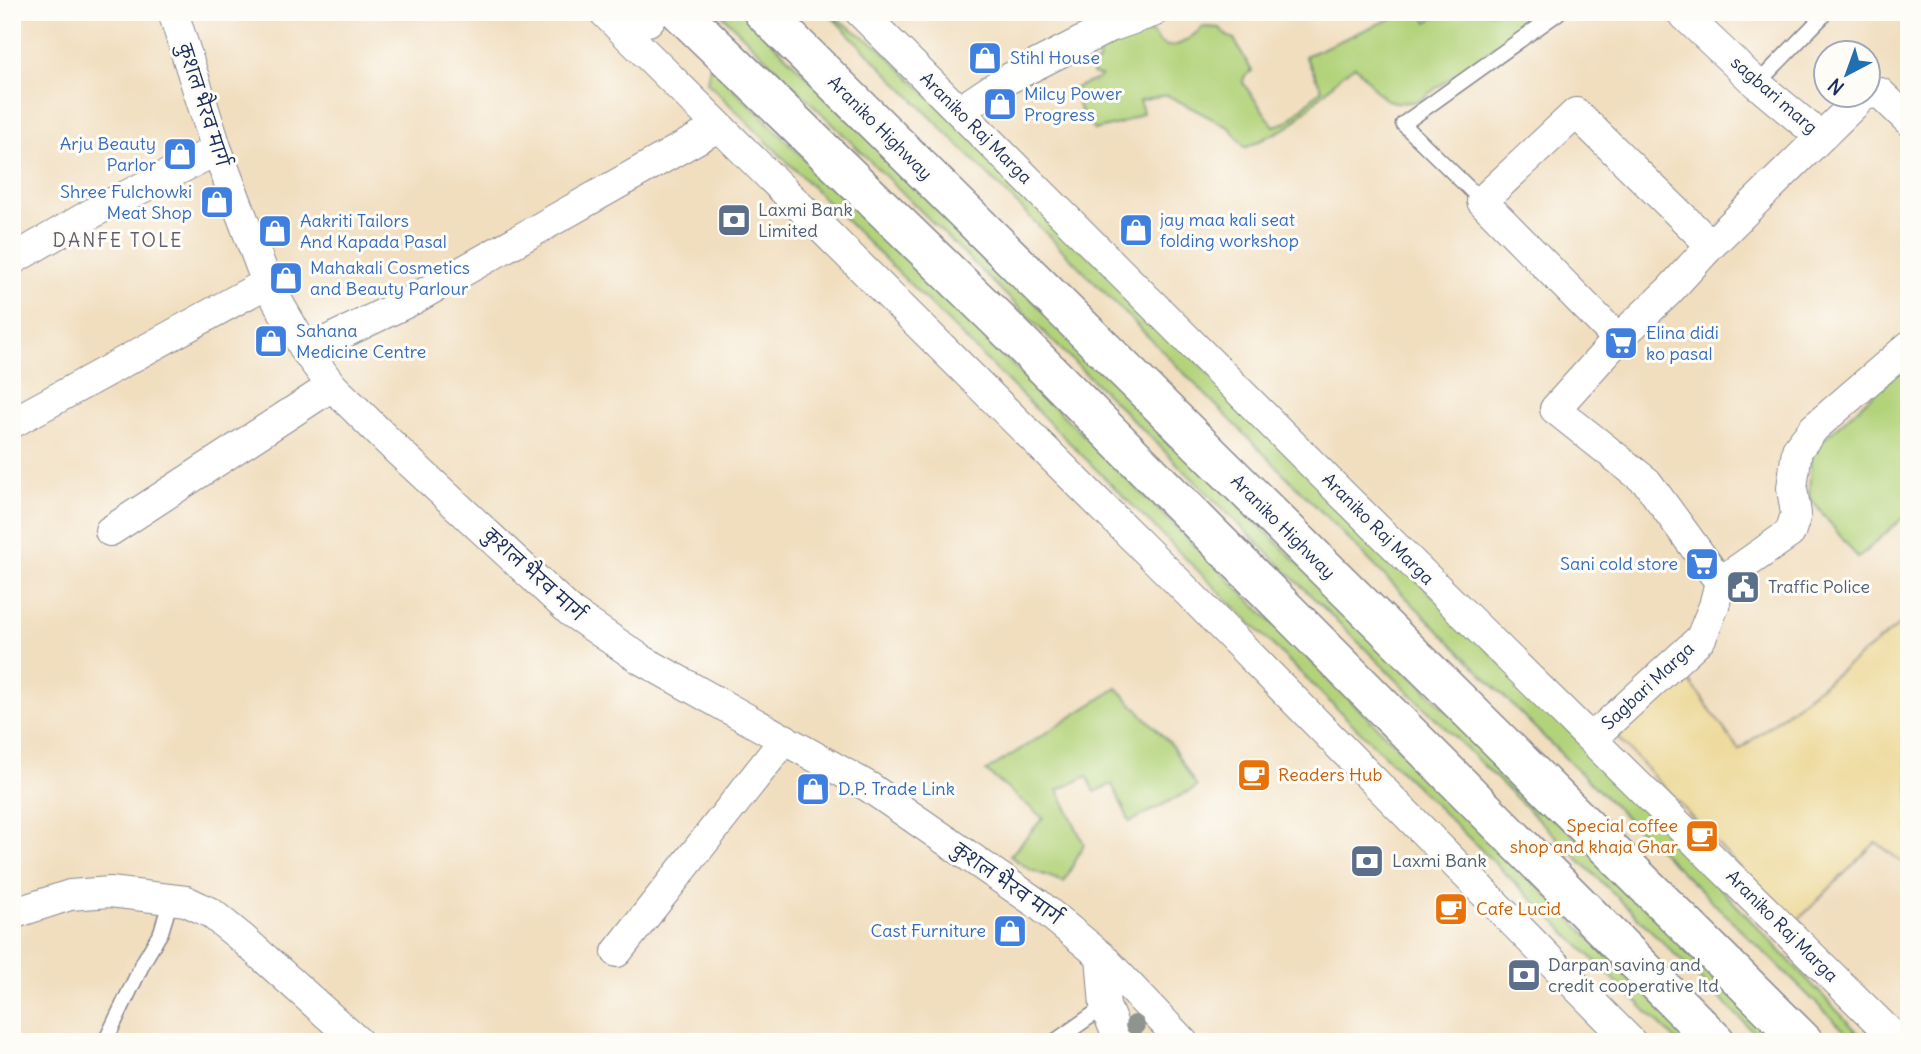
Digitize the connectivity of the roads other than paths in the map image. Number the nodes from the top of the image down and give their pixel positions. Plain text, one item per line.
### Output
1 (173, 12) edge
2 (604, 12) edge
3 (763, 12) edge
4 (860, 12) edge
5 (1153, 12) edge
6 (1681, 12) edge
7 (1558, 13) edge
8 (662, 15) edge
9 (1822, 17) dead end
10 (1108, 20) edge
11 (1757, 84) junction
12 (1882, 95) edge
13 (1852, 108) edge
14 (959, 111) junction
15 (1909, 121) edge
16 (718, 127) junction
17 (1821, 137) junction
18 (217, 150) junction
19 (1482, 201) junction
20 (1710, 245) junction
21 (12, 260) edge
22 (267, 283) junction
23 (1618, 339) junction
24 (1909, 345) edge
25 (306, 351) junction
26 (332, 386) junction
27 (12, 423) edge
28 (110, 531) dead end
29 (1720, 582) junction
30 (1592, 738) junction
31 (785, 739) junction
32 (171, 899) junction
33 (12, 915) edge
34 (617, 952) dead end
35 (1101, 956) junction
36 (1105, 1006) junction
37 (105, 1042) edge
38 (358, 1042) edge
39 (1054, 1042) edge
40 (1120, 1042) edge
41 (1183, 1042) edge
42 (1631, 1042) edge
43 (1716, 1042) edge
44 (1804, 1042) edge
45 (1899, 1042) edge

1 - 18 street, कुशल‌ भैरव मार्ग
2 - 16 street
3 - 44 highway, Araniko Highway
4 - 14 street, Araniko Raj Marga
5 - 10 street
6 - 11 street, sagbari marg
7 - 19 lane
8 - 43 highway
9 - 11 lane
10 - 14 street
11 - 17 street, sagbari marg
12 - 15 street, sagbari marg
13 - 17 street, sagbari marg
14 - 30 street, Araniko Raj Marga
16 - 25 street
16 - 42 street
17 - 20 street
18 - 21 street
18 - 22 street, कुशल‌ भैरव मार्ग
19 - 20 street
19 - 23 street
20 - 23 street
22 - 25 street, कुशल‌ भैरव मार्ग
22 - 27 street
23 - 29 street
24 - 29 street
25 - 26 street, कुशल‌ भैरव मार्ग
26 - 28 street
26 - 31 street, कुशल‌ भैरव मार्ग
29 - 30 street, Sagbari Marga
30 - 45 street, Araniko Raj Marga
31 - 34 street
31 - 35 street, कुशल‌ भैरव मार्ग
32 - 33 street
32 - 37 lane
32 - 38 street
35 - 36 street
35 - 41 street, कुशल‌ भैरव मार्ग
36 - 39 lane
36 - 40 street

